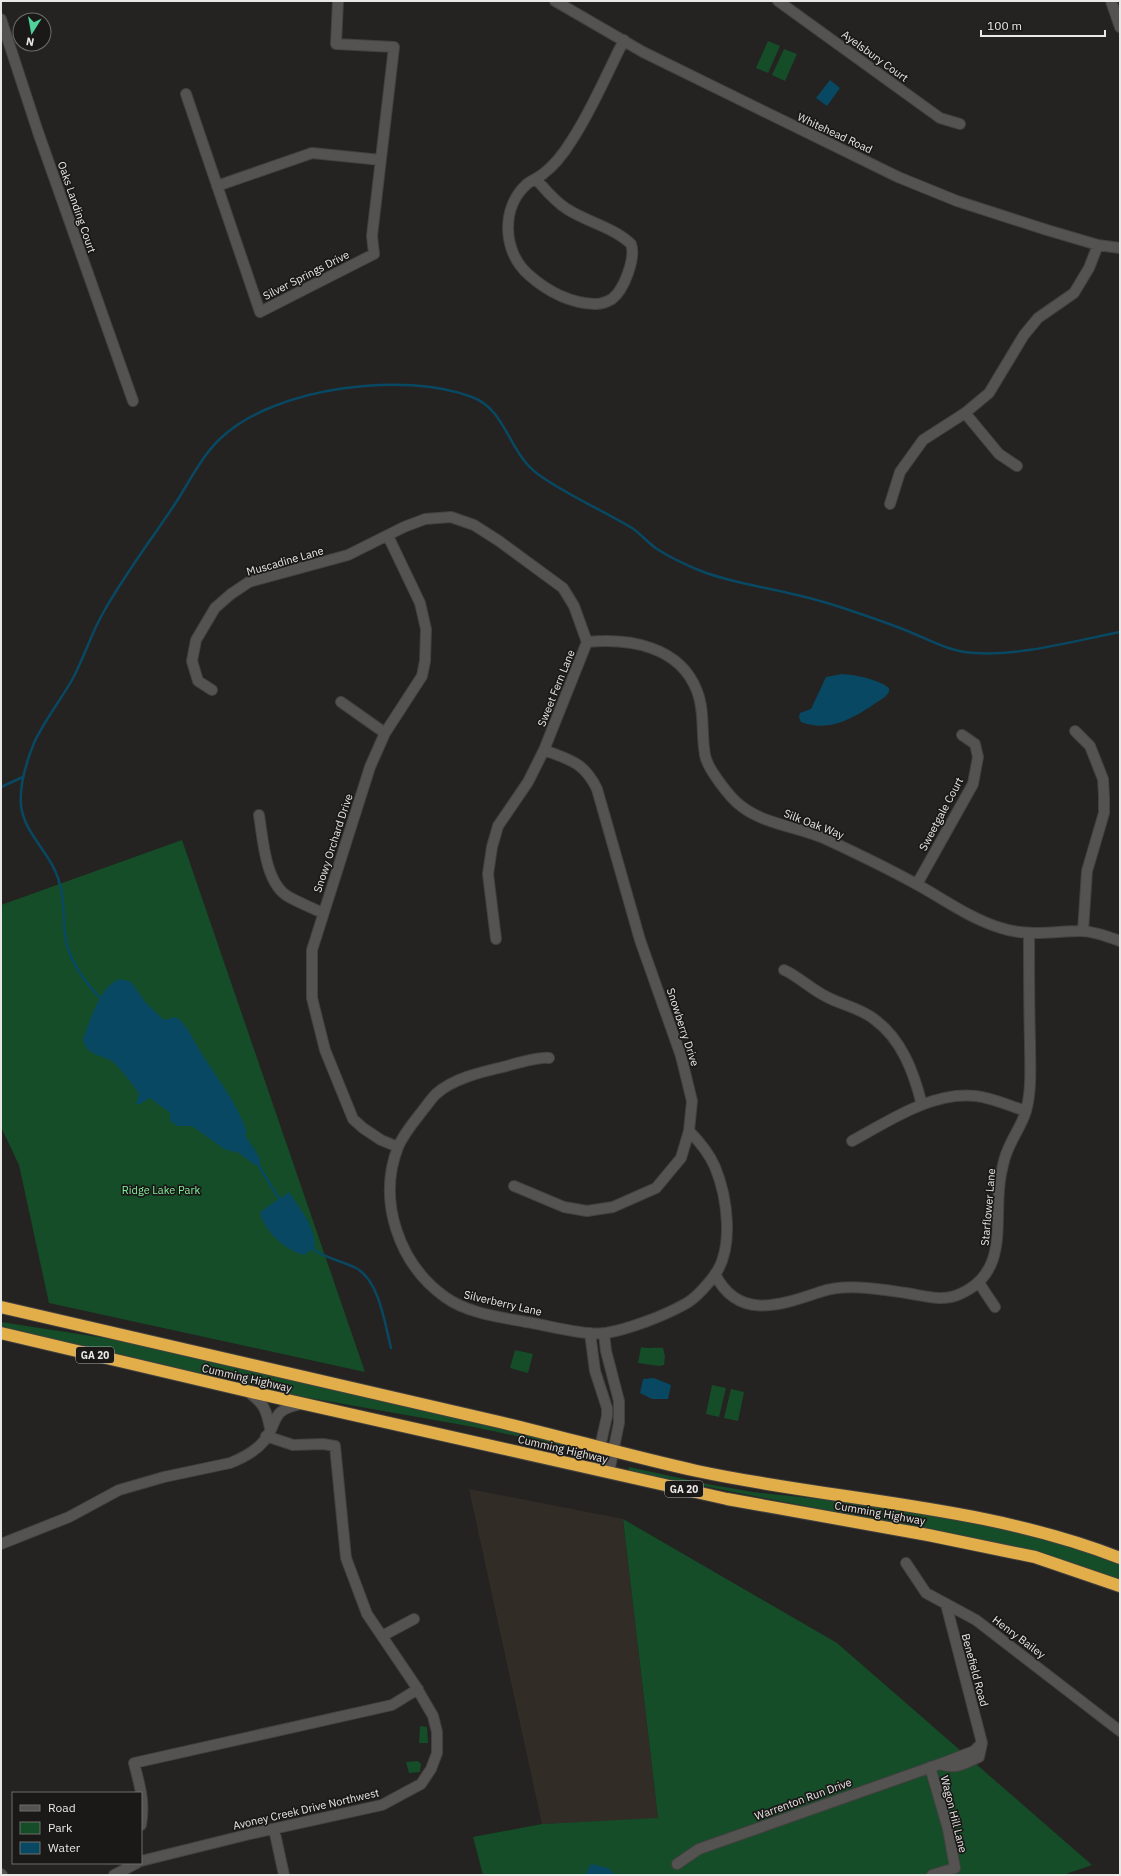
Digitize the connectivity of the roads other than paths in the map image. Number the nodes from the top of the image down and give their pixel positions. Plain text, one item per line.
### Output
1 (338, 1) edge
2 (555, 1) edge
3 (778, 1) edge
4 (1111, 1) edge
5 (1, 19) edge
6 (1120, 27) edge
7 (624, 40) junction
8 (186, 94) dead end
9 (960, 124) dead end
10 (381, 160) junction
11 (536, 179) junction
12 (217, 186) junction
13 (1098, 245) junction
14 (1120, 248) edge
15 (133, 402) dead end
16 (965, 413) junction
17 (1017, 466) dead end
18 (890, 504) dead end
19 (388, 536) junction
20 (587, 642) junction
21 (212, 690) dead end
22 (341, 702) dead end
23 (1075, 731) dead end
24 (385, 733) junction
25 (962, 735) dead end
26 (544, 750) junction
27 (259, 814) dead end
28 (917, 884) junction
29 (324, 913) junction
30 (1083, 931) junction
31 (1029, 933) junction
32 (496, 939) dead end
33 (1120, 941) edge
34 (784, 970) dead end
35 (549, 1058) dead end
36 (922, 1104) junction
37 (1026, 1111) junction
38 (689, 1131) junction
39 (852, 1141) dead end
40 (398, 1147) junction
41 (514, 1186) dead end
42 (715, 1274) junction
43 (978, 1283) junction
44 (1, 1307) edge
45 (995, 1307) dead end
46 (590, 1332) junction
47 (1, 1333) edge
48 (604, 1333) junction
49 (248, 1392) junction
50 (617, 1392) junction
51 (602, 1395) junction
52 (302, 1403) junction
53 (268, 1432) junction
54 (600, 1447) junction
55 (614, 1451) junction
56 (595, 1469) junction
57 (610, 1472) junction
58 (1, 1544) edge
59 (1120, 1558) edge
60 (906, 1563) dead end
61 (1120, 1586) edge
62 (946, 1604) junction
63 (414, 1620) dead end
64 (382, 1636) junction
65 (418, 1690) junction
66 (1120, 1731) edge
67 (982, 1743) joint
68 (935, 1765) junction
69 (142, 1792) edge
70 (142, 1793) edge
71 (142, 1818) edge
72 (274, 1829) junction
73 (142, 1863) edge
74 (676, 1864) dead end
75 (136, 1865) edge
76 (114, 1875) edge
77 (284, 1875) edge
78 (932, 1875) edge

1 - 10 street, Silver Springs Drive
2 - 7 street, Whitehead Road
3 - 9 street, Ayelsbury Court
4 - 6 street
5 - 15 street, Oaks Landing Court
7 - 11 street
7 - 13 street, Whitehead Road
8 - 12 street, Silver Springs Drive
10 - 12 street
10 - 12 street, Silver Springs Drive
11 - 11 street
13 - 14 street, Whitehead Road
13 - 16 street
16 - 17 street
16 - 18 street
19 - 20 street, Sweet Fern Lane
19 - 21 street, Muscadine Lane
19 - 24 street, Snowy Orchard Drive
20 - 26 street, Sweet Fern Lane
20 - 28 street, Silk Oak Way
22 - 24 street
23 - 30 street
24 - 29 street, Snowy Orchard Drive
25 - 28 street, Sweetgale Court
26 - 32 street, Sweet Fern Lane
26 - 38 street, Snowberry Drive
27 - 29 street
28 - 31 street, Silk Oak Way
29 - 40 street, Snowy Orchard Drive
30 - 31 street, Silk Oak Way
30 - 33 street, Silk Oak Way
31 - 37 street, Starflower Lane
34 - 36 street
35 - 40 street, Silverberry Lane
36 - 37 street
36 - 39 street
37 - 43 street, Starflower Lane
38 - 41 street, Snowberry Drive
38 - 42 street, Silverberry Lane
40 - 46 street, Silverberry Lane
42 - 43 street, Starflower Lane
42 - 48 street, Silverberry Lane
43 - 45 street
44 - 54 highway, Cumming Highway / GA 20
46 - 48 street, Silverberry Lane
46 - 51 street
47 - 49 highway, Cumming Highway / GA 20
48 - 50 street
49 - 52 highway, Cumming Highway / GA 20
49 - 53 street
50 - 51 street
50 - 55 street
51 - 54 street
52 - 53 street
52 - 56 highway, Cumming Highway / GA 20
53 - 58 street
53 - 64 street, Avoney Creek Drive Northwest
54 - 55 highway, Cumming Highway / GA 20
54 - 56 street
55 - 57 street
55 - 59 highway, Cumming Highway / GA 20
56 - 57 highway, Cumming Highway / GA 20
57 - 61 highway, Cumming Highway / GA 20
60 - 62 street, Henry Bailey
62 - 66 street, Henry Bailey
62 - 67 street, Benefield Road
63 - 64 street
64 - 65 street, Avoney Creek Drive Northwest
65 - 69 street
65 - 72 street, Avoney Creek Drive Northwest
67 - 68 street, Warrenton Run Drive
68 - 74 street, Warrenton Run Drive
68 - 78 street, Wagon Hill Lane
70 - 71 street
72 - 73 street, Avoney Creek Drive Northwest
72 - 77 street
75 - 76 street, Avoney Creek Drive Northwest

